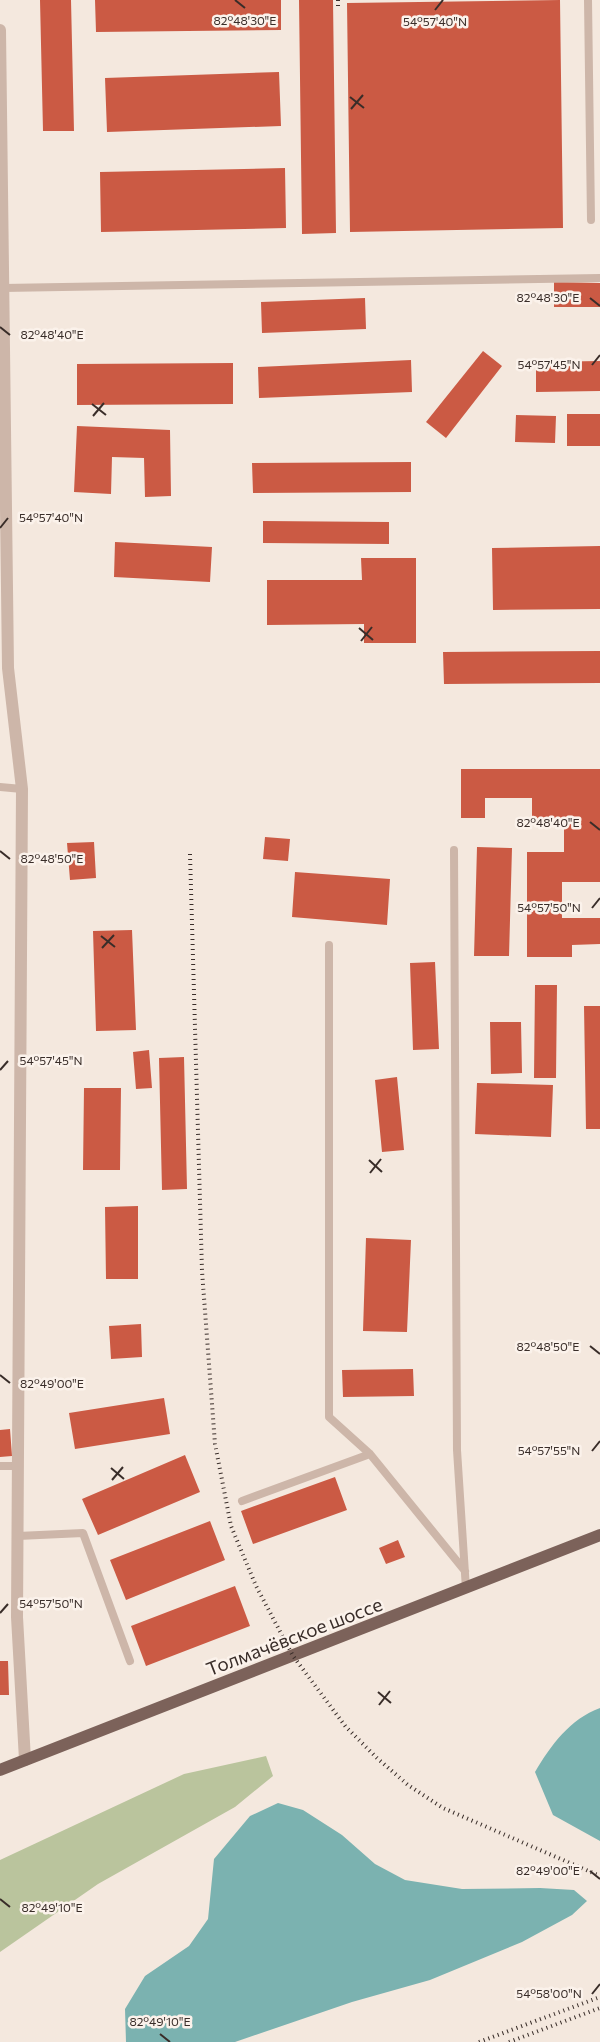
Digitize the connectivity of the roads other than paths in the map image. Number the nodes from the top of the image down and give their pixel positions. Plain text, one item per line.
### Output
1 (588, 0) edge
2 (0, 30) edge
3 (591, 220) dead end
4 (600, 278) edge
5 (3, 288) junction
6 (0, 787) edge
7 (22, 789) junction
8 (454, 850) dead end
9 (330, 945) dead end
10 (370, 1454) junction
11 (0, 1466) edge
12 (18, 1466) junction
13 (242, 1501) dead end
14 (600, 1535) edge
15 (18, 1536) junction
16 (465, 1571) junction
17 (466, 1589) junction
18 (130, 1661) dead end
19 (25, 1760) junction
20 (0, 1770) edge

1 - 3 lane
2 - 5 street
4 - 5 lane
5 - 7 street
6 - 7 lane
7 - 12 street
8 - 16 lane
9 - 10 lane
10 - 13 lane
10 - 16 lane
11 - 12 lane
12 - 15 street
14 - 17 main road, Толмачёвское шоссе
15 - 18 lane
15 - 19 street
16 - 17 lane
17 - 19 main road, Толмачёвское шоссе
19 - 20 main road, Толмачёвское шоссе

